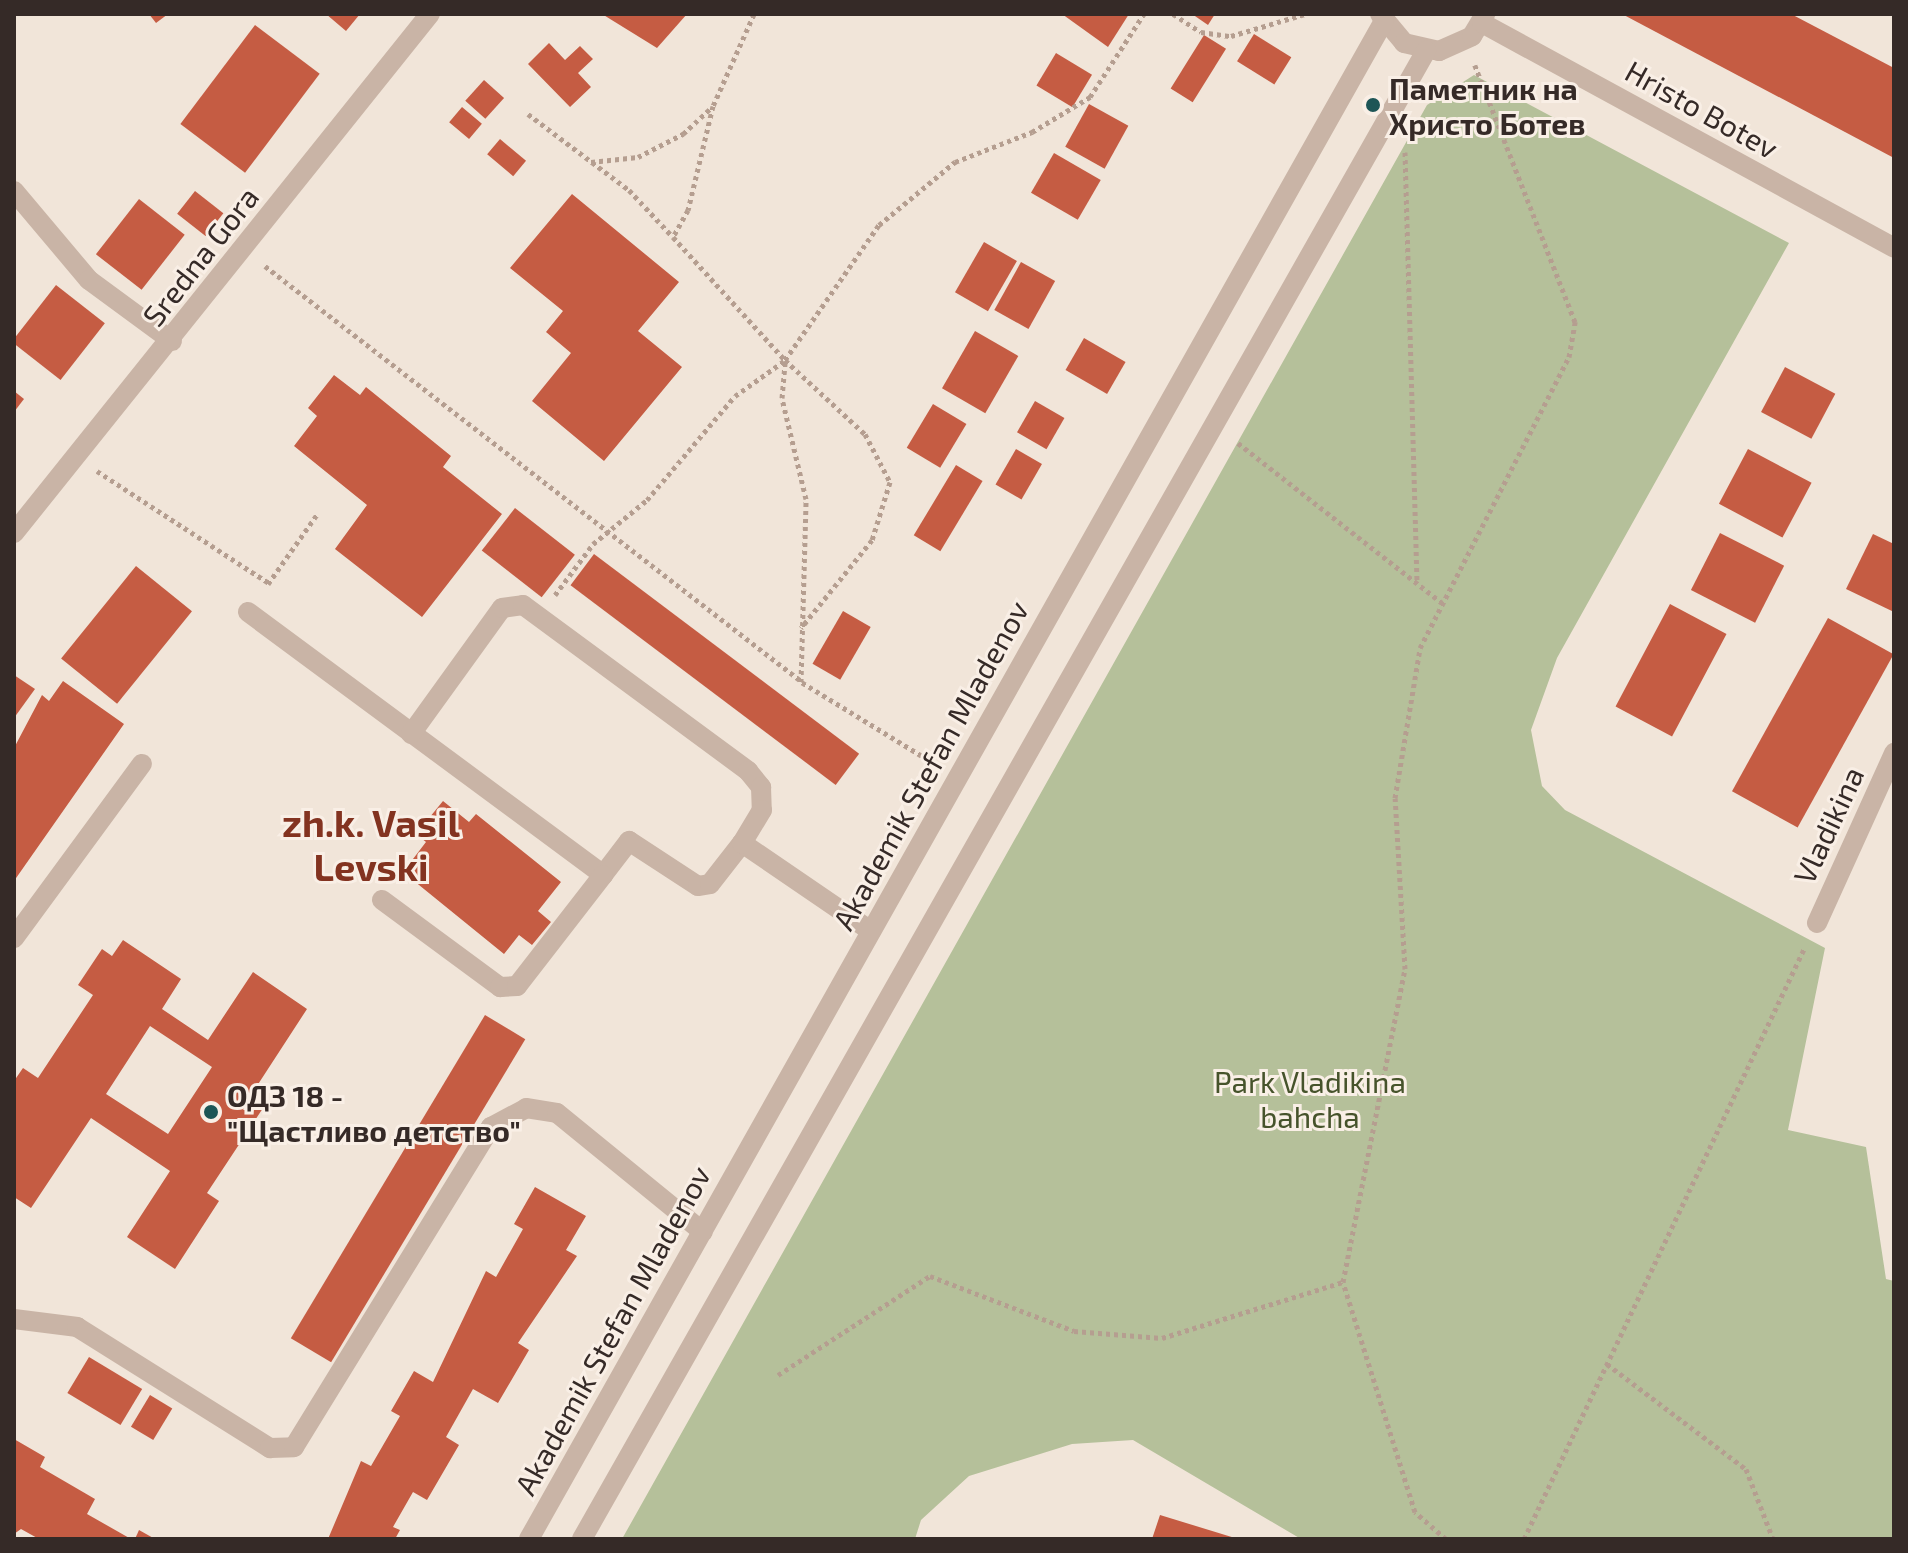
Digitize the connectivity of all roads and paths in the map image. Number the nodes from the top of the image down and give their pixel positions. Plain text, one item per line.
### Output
1 (430, 14) edge
2 (754, 14) edge
3 (1144, 14) edge
4 (1173, 14) edge
5 (1305, 14) edge
6 (1382, 17) edge
7 (1484, 18) edge
8 (1465, 41) junction
9 (1426, 51) junction
10 (1403, 90) junction
11 (713, 106) junction
12 (528, 114) dead end
13 (591, 162) junction
14 (14, 191) edge
15 (673, 237) junction
16 (1894, 248) edge
17 (244, 250) junction
18 (172, 341) junction
19 (785, 360) junction
20 (1214, 424) junction
21 (76, 457) junction
22 (318, 513) dead end
23 (14, 533) edge
24 (611, 534) junction
25 (269, 583) junction
26 (1417, 583) junction
27 (552, 600) dead end
28 (1442, 603) junction
29 (248, 612) joint
30 (801, 628) junction
31 (801, 682) junction
32 (411, 734) junction
33 (1894, 753) edge
34 (142, 764) dead end
35 (957, 777) junction
36 (742, 843) junction
37 (603, 875) junction
38 (382, 900) dead end
39 (1817, 923) joint
40 (871, 931) junction
41 (14, 938) edge
42 (703, 1232) junction
43 (1343, 1282) junction
44 (14, 1319) edge
45 (1607, 1364) junction
46 (778, 1375) dead end
47 (529, 1539) edge
48 (582, 1539) edge
49 (1446, 1539) edge
50 (1524, 1539) edge
51 (1773, 1539) edge

1 - 17 street, Sredna Gora
2 - 11 path
3 - 19 path
4 - 5 path
6 - 9 street
6 - 35 street, Akademik Stefan Mladenov
7 - 8 street
7 - 16 street, Hristo Botev
8 - 9 street
8 - 28 path
9 - 10 street
10 - 20 street
10 - 26 path
11 - 13 path
11 - 15 path
12 - 13 path
13 - 15 path
14 - 18 street
15 - 19 path
17 - 18 street, Sredna Gora
17 - 24 path
18 - 21 street, Sredna Gora
19 - 24 path
19 - 30 path
19 - 30 path
20 - 26 path
20 - 48 street
21 - 23 street, Sredna Gora
21 - 25 path
22 - 25 path
24 - 27 path
24 - 31 path
25 - 29 path
26 - 28 path
28 - 43 path
29 - 32 street
30 - 31 path
31 - 35 path
32 - 36 street
32 - 37 street
33 - 39 street, Vladikina
34 - 41 street
35 - 40 street, Akademik Stefan Mladenov
36 - 37 street
36 - 40 street
37 - 38 street
39 - 45 path
40 - 42 street, Akademik Stefan Mladenov
42 - 44 street
42 - 47 street, Akademik Stefan Mladenov
43 - 46 path
43 - 49 path
45 - 50 path
45 - 51 path

